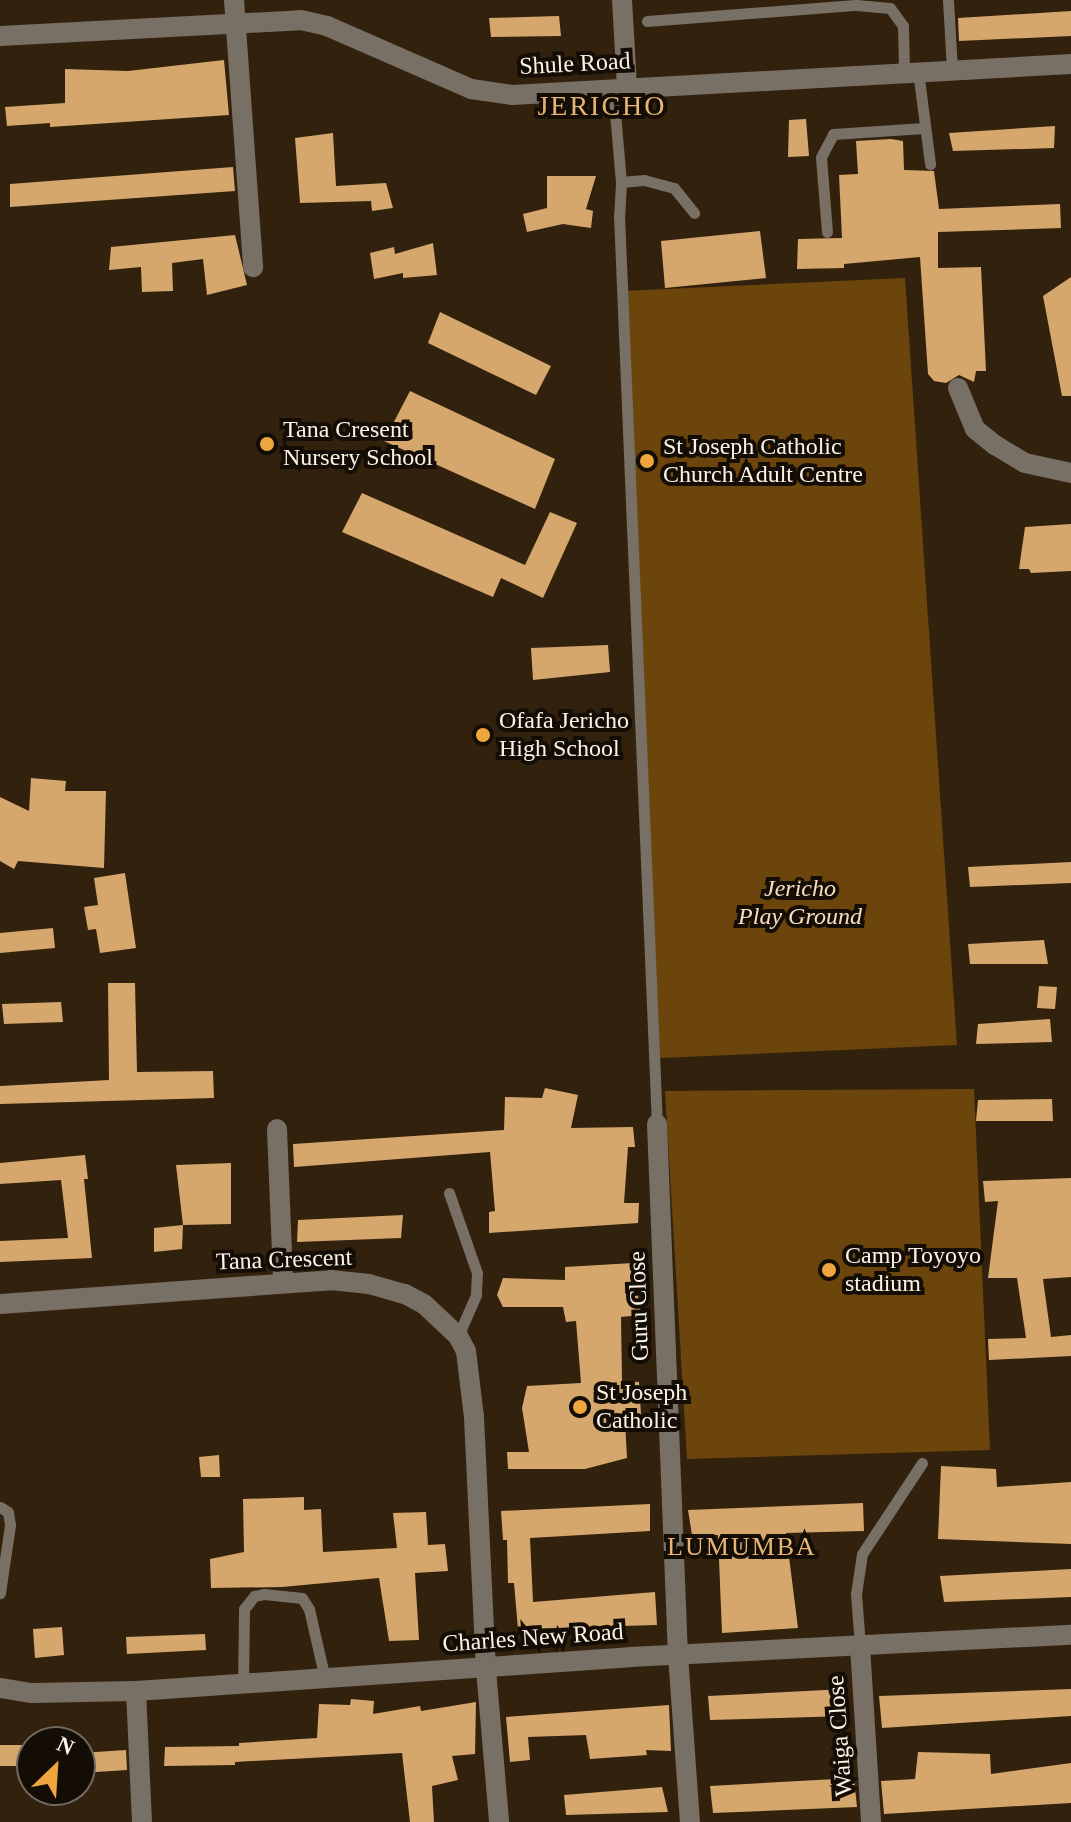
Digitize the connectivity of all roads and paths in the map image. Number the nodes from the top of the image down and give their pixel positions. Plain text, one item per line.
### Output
1 (234, 0) edge
2 (622, 0) edge
3 (948, 0) edge
4 (647, 21) dead end
5 (235, 23) junction
6 (0, 36) edge
7 (1071, 64) edge
8 (952, 69) junction
9 (911, 71) junction
10 (620, 88) junction
11 (924, 128) junction
12 (930, 164) dead end
13 (621, 182) junction
14 (694, 213) dead end
15 (827, 232) dead end
16 (253, 267) dead end
17 (958, 388) dead end
18 (1071, 473) edge
19 (657, 1124) joint
20 (277, 1129) dead end
21 (449, 1193) dead end
22 (283, 1281) junction
23 (0, 1304) edge
24 (458, 1336) junction
25 (922, 1463) dead end
26 (0, 1507) edge
27 (0, 1593) edge
28 (1071, 1635) edge
29 (860, 1646) junction
30 (678, 1655) junction
31 (486, 1669) junction
32 (325, 1679) junction
33 (243, 1685) junction
34 (0, 1688) edge
35 (136, 1691) junction
36 (142, 1822) edge
37 (499, 1822) edge
38 (690, 1822) edge
39 (871, 1822) edge

1 - 5 street
2 - 10 street
3 - 8 lane
4 - 9 lane
5 - 6 street, Shule Road
5 - 10 street, Shule Road
5 - 16 street
7 - 8 street, Shule Road
8 - 9 street, Shule Road
9 - 10 street, Shule Road
9 - 11 lane
10 - 13 lane
11 - 12 lane
11 - 15 lane
13 - 14 lane
13 - 19 lane
17 - 18 street
19 - 30 street, Guru Close
20 - 22 street
21 - 24 lane
22 - 23 street, Tana Crescent
22 - 24 street, Tana Crescent
24 - 31 street
25 - 29 lane
26 - 27 lane
28 - 29 street, Charles New Road
29 - 30 street, Charles New Road
29 - 39 street, Waiga Close
30 - 31 street, Charles New Road
30 - 38 street, Guru Close
31 - 32 street, Charles New Road
31 - 37 street
32 - 33 street, Charles New Road
32 - 33 lane
33 - 35 street, Charles New Road
34 - 35 street, Charles New Road
35 - 36 street

